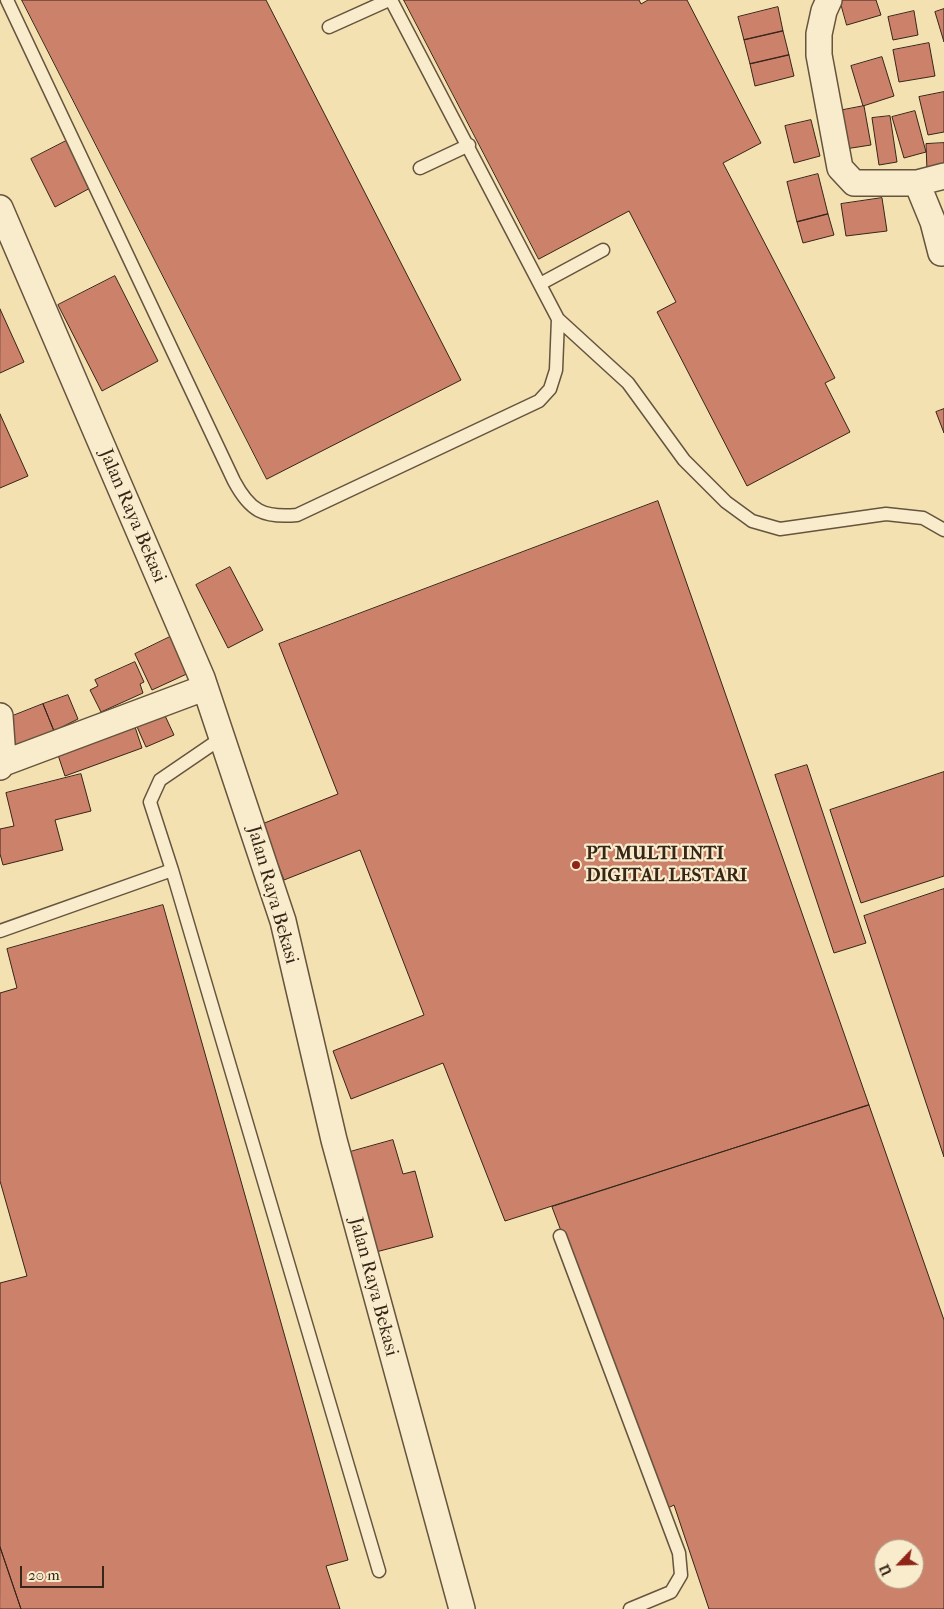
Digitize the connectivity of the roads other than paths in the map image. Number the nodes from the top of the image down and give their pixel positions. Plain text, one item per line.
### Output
1 (7, 0) edge
2 (390, 0) edge
3 (830, 0) edge
4 (329, 27) dead end
5 (468, 145) junction
6 (420, 168) dead end
7 (944, 176) edge
8 (917, 183) junction
9 (0, 208) edge
10 (603, 250) dead end
11 (941, 253) dead end
12 (540, 284) junction
13 (558, 319) junction
14 (944, 530) edge
15 (204, 688) junction
16 (0, 716) edge
17 (223, 737) junction
18 (0, 766) edge
19 (172, 870) junction
20 (0, 931) edge
21 (560, 1236) dead end
22 (379, 1571) dead end
23 (462, 1609) edge
24 (630, 1609) edge

1 - 13 lane
2 - 4 lane
2 - 5 lane
3 - 8 street
5 - 6 lane
5 - 12 lane
7 - 8 street
8 - 11 street
9 - 15 street, Jalan Raya Bekasi
10 - 12 lane
12 - 13 lane
13 - 14 lane
15 - 17 street, Jalan Raya Bekasi
15 - 18 street
16 - 18 street
17 - 19 lane
17 - 23 street, Jalan Raya Bekasi
19 - 20 lane
19 - 22 lane
21 - 24 lane

